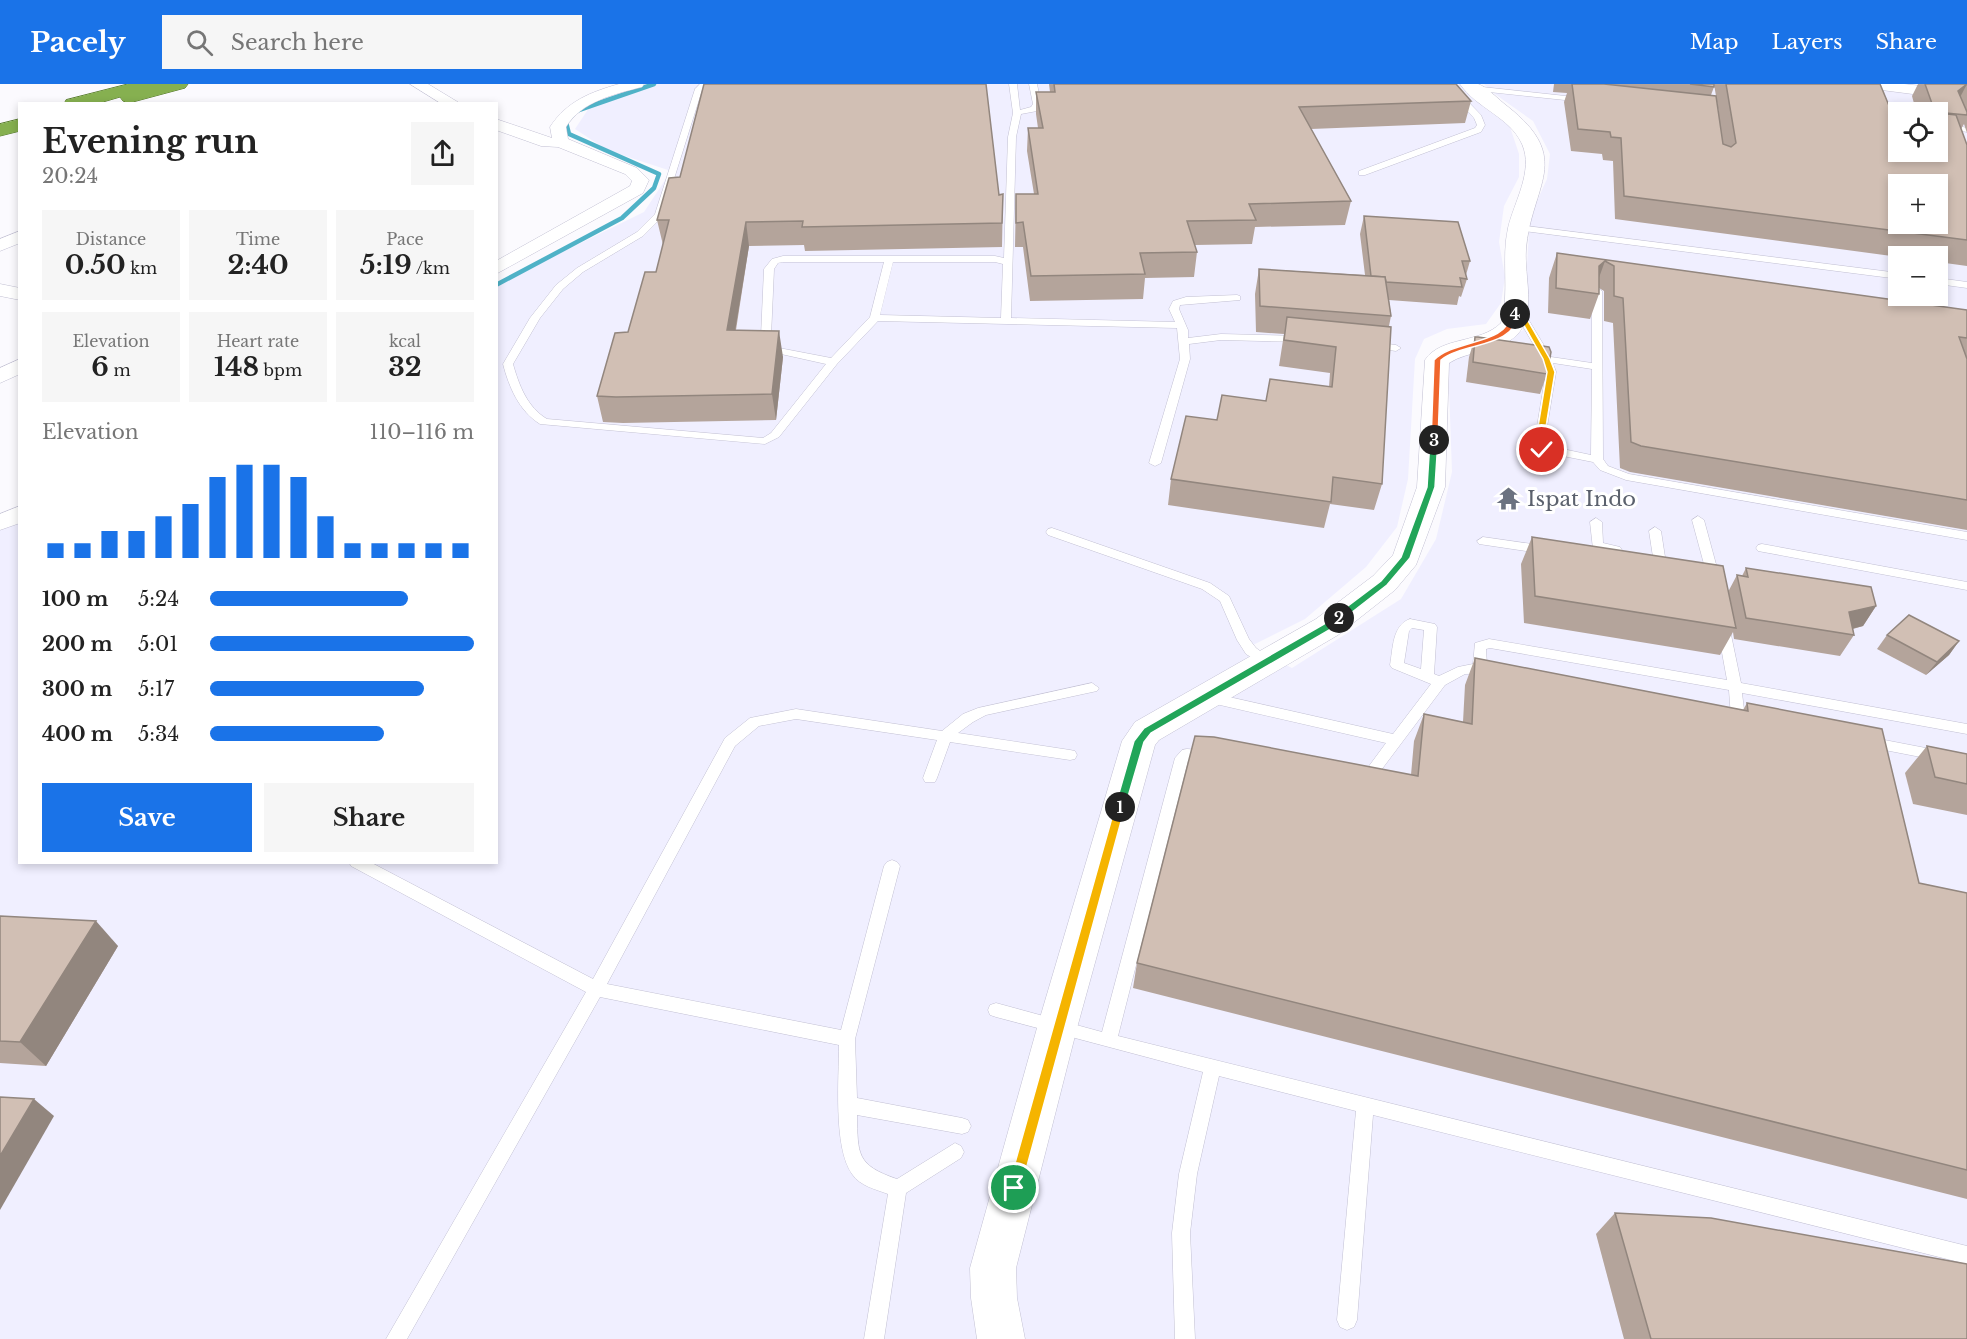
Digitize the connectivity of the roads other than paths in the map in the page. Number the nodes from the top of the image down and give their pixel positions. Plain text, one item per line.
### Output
1 (149, 84) edge
2 (179, 84) edge
3 (417, 84) edge
4 (637, 84) edge
5 (704, 84) edge
6 (1013, 84) edge
7 (1024, 84) edge
8 (1033, 84) edge
9 (1866, 84) edge
10 (1463, 85) edge
11 (1958, 91) edge
12 (1588, 101) edge
13 (81, 102) edge
14 (112, 102) edge
15 (450, 102) edge
16 (1017, 113) junction
17 (18, 118) edge
18 (0, 122) edge
19 (498, 125) edge
20 (18, 126) edge
21 (0, 130) edge
22 (560, 142) junction
23 (1362, 173) dead end
24 (1519, 228) junction
25 (18, 237) edge
26 (0, 246) edge
27 (889, 260) junction
28 (1008, 262) junction
29 (498, 268) edge
30 (1888, 275) edge
31 (1948, 282) edge
32 (1967, 285) edge
33 (0, 290) edge
34 (1597, 291) edge
35 (18, 294) edge
36 (1238, 298) dead end
37 (1516, 305) junction
38 (875, 318) junction
39 (1006, 320) junction
40 (1180, 325) junction
41 (1311, 339) edge
42 (1185, 341) junction
43 (1364, 345) edge
44 (1396, 348) dead end
45 (1547, 359) junction
46 (833, 362) junction
47 (18, 366) edge
48 (1598, 367) junction
49 (0, 377) edge
50 (1597, 459) junction
51 (1155, 463) dead end
52 (18, 514) edge
53 (1698, 520) dead end
54 (1596, 522) dead end
55 (0, 523) edge
56 (1655, 531) dead end
57 (1052, 532) dead end
58 (1967, 536) edge
59 (1483, 541) dead end
60 (1762, 548) dead end
61 (1560, 553) edge
62 (1594, 558) edge
63 (1657, 561) edge
64 (1711, 582) edge
65 (1967, 586) edge
66 (1720, 611) edge
67 (1267, 661) junction
68 (1480, 668) junction
69 (1499, 672) edge
70 (1735, 687) junction
71 (1092, 688) dead end
72 (1205, 697) junction
73 (1738, 718) edge
74 (1871, 727) junction
75 (1967, 729) edge
76 (945, 736) junction
77 (1395, 740) junction
78 (1853, 740) edge
79 (1070, 755) dead end
80 (1221, 758) edge
81 (1967, 761) edge
82 (930, 778) dead end
83 (1355, 783) edge
84 (360, 864) edge
85 (892, 866) dead end
86 (596, 989) junction
87 (996, 1010) dead end
88 (1057, 1028) junction
89 (847, 1040) junction
90 (1108, 1041) junction
91 (1213, 1067) junction
92 (848, 1105) junction
93 (1365, 1105) junction
94 (962, 1126) dead end
95 (955, 1152) dead end
96 (898, 1188) junction
97 (1967, 1255) edge
98 (1347, 1320) dead end
99 (396, 1339) edge
100 (874, 1339) edge
101 (1001, 1339) edge
102 (1185, 1339) edge

1 - 13 highway
2 - 14 highway
3 - 15 street
4 - 22 street
5 - 46 lane
6 - 7 lane
6 - 16 lane
8 - 16 lane
9 - 11 street
10 - 12 lane
10 - 23 lane
10 - 24 street
16 - 28 lane
17 - 18 highway
19 - 22 street
20 - 21 highway
22 - 29 street
24 - 30 lane
24 - 37 street
25 - 26 street
27 - 28 lane
27 - 38 lane
27 - 46 lane
28 - 39 lane
31 - 32 lane
33 - 35 street
34 - 48 lane
36 - 40 lane
37 - 45 lane
37 - 67 street
38 - 39 lane
38 - 46 lane
39 - 40 lane
40 - 42 lane
41 - 42 lane
42 - 51 lane
43 - 44 lane
45 - 48 lane
45 - 50 lane
47 - 49 street
48 - 50 lane
50 - 58 lane
52 - 55 street
53 - 64 lane
54 - 62 lane
56 - 63 lane
57 - 67 lane
59 - 61 lane
60 - 65 lane
66 - 70 lane
67 - 72 street
68 - 69 lane
68 - 70 lane
68 - 77 lane
70 - 73 lane
70 - 74 lane
71 - 76 lane
72 - 77 lane
72 - 88 street
74 - 75 lane
74 - 78 lane
74 - 81 lane
76 - 79 lane
76 - 82 lane
76 - 86 lane
77 - 83 lane
80 - 90 lane
84 - 86 lane
85 - 89 lane
86 - 89 lane
86 - 99 lane
87 - 88 lane
88 - 90 lane
88 - 101 street
89 - 92 lane
90 - 91 lane
91 - 93 lane
91 - 102 lane
92 - 94 lane
92 - 96 lane
93 - 97 lane
93 - 98 lane
95 - 96 lane
96 - 100 lane

